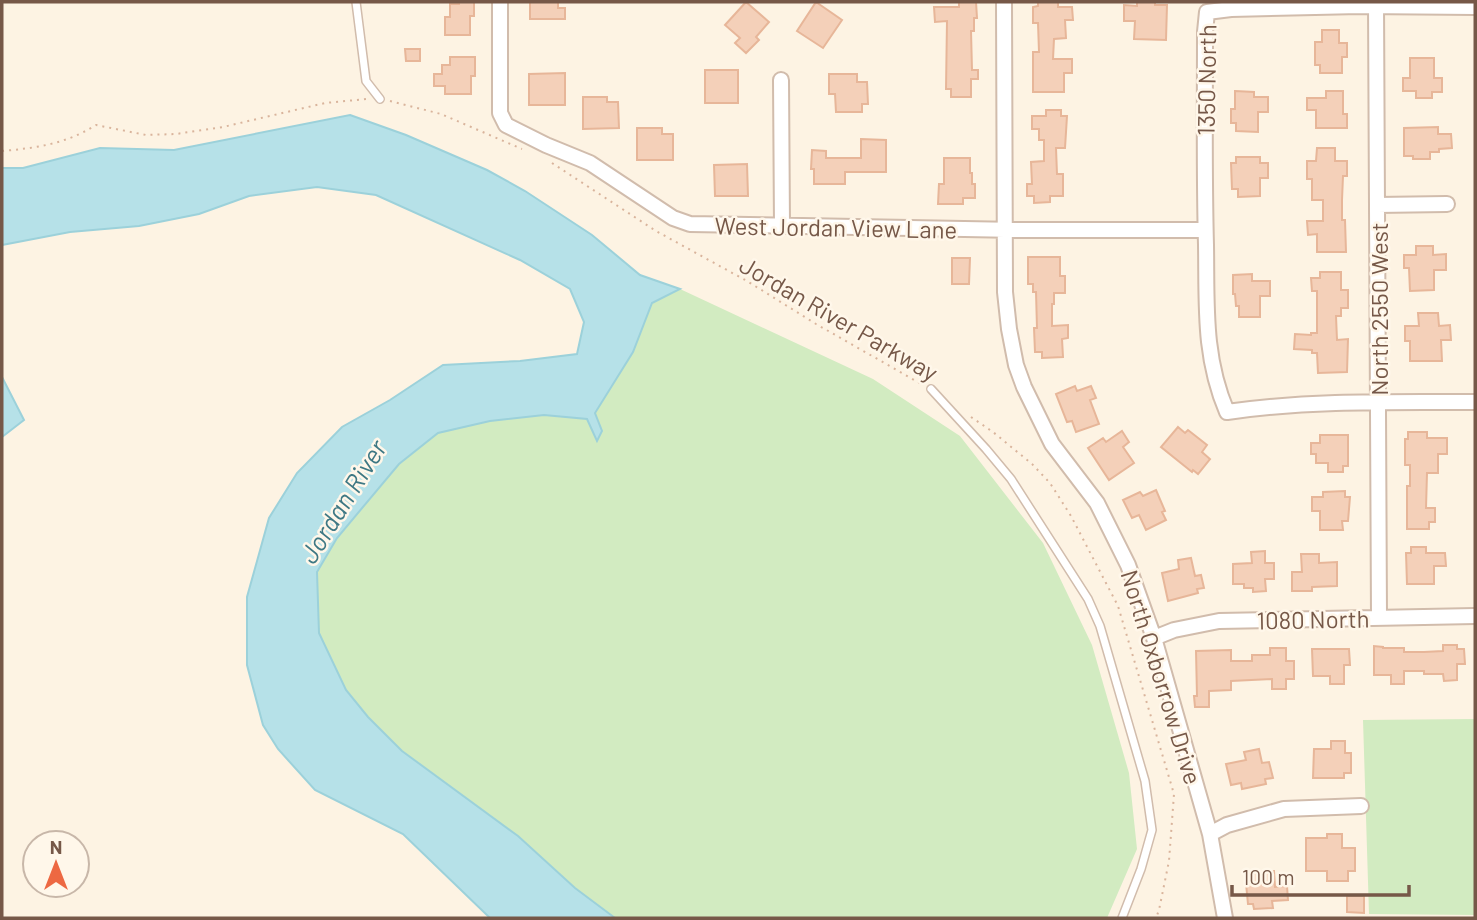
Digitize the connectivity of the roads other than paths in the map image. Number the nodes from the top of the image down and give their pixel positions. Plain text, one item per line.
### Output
1 (356, 2) edge
2 (500, 2) edge
3 (1004, 2) edge
4 (1376, 4) edge
5 (1475, 6) edge
6 (781, 80) dead end
7 (380, 99) road end
8 (1377, 205) junction
9 (1447, 205) dead end
10 (782, 226) junction
11 (1005, 230) junction
12 (1205, 230) junction
13 (930, 389) road end
14 (1378, 402) junction
15 (1475, 402) edge
16 (1475, 616) edge
17 (1379, 617) junction
18 (1154, 638) junction
19 (1361, 806) dead end
20 (1210, 834) junction
21 (1122, 918) edge
22 (1225, 918) edge

1 - 7 lane
2 - 10 street, West Jordan View Lane
3 - 11 street, North Oxborrow Drive
4 - 5 street, 1350 North
4 - 8 street, North 2550 West
4 - 12 street, 1350 North
6 - 10 street
8 - 9 street
8 - 14 street, North 2550 West
10 - 11 street, West Jordan View Lane
11 - 12 street, West Jordan View Lane
11 - 18 street, North Oxborrow Drive
12 - 14 street, 1350 North
13 - 21 lane
14 - 15 street
14 - 17 street, North 2550 West
16 - 17 street, 1080 North
17 - 18 street, 1080 North
18 - 20 street, North Oxborrow Drive
19 - 20 street
20 - 22 street, North Oxborrow Drive

